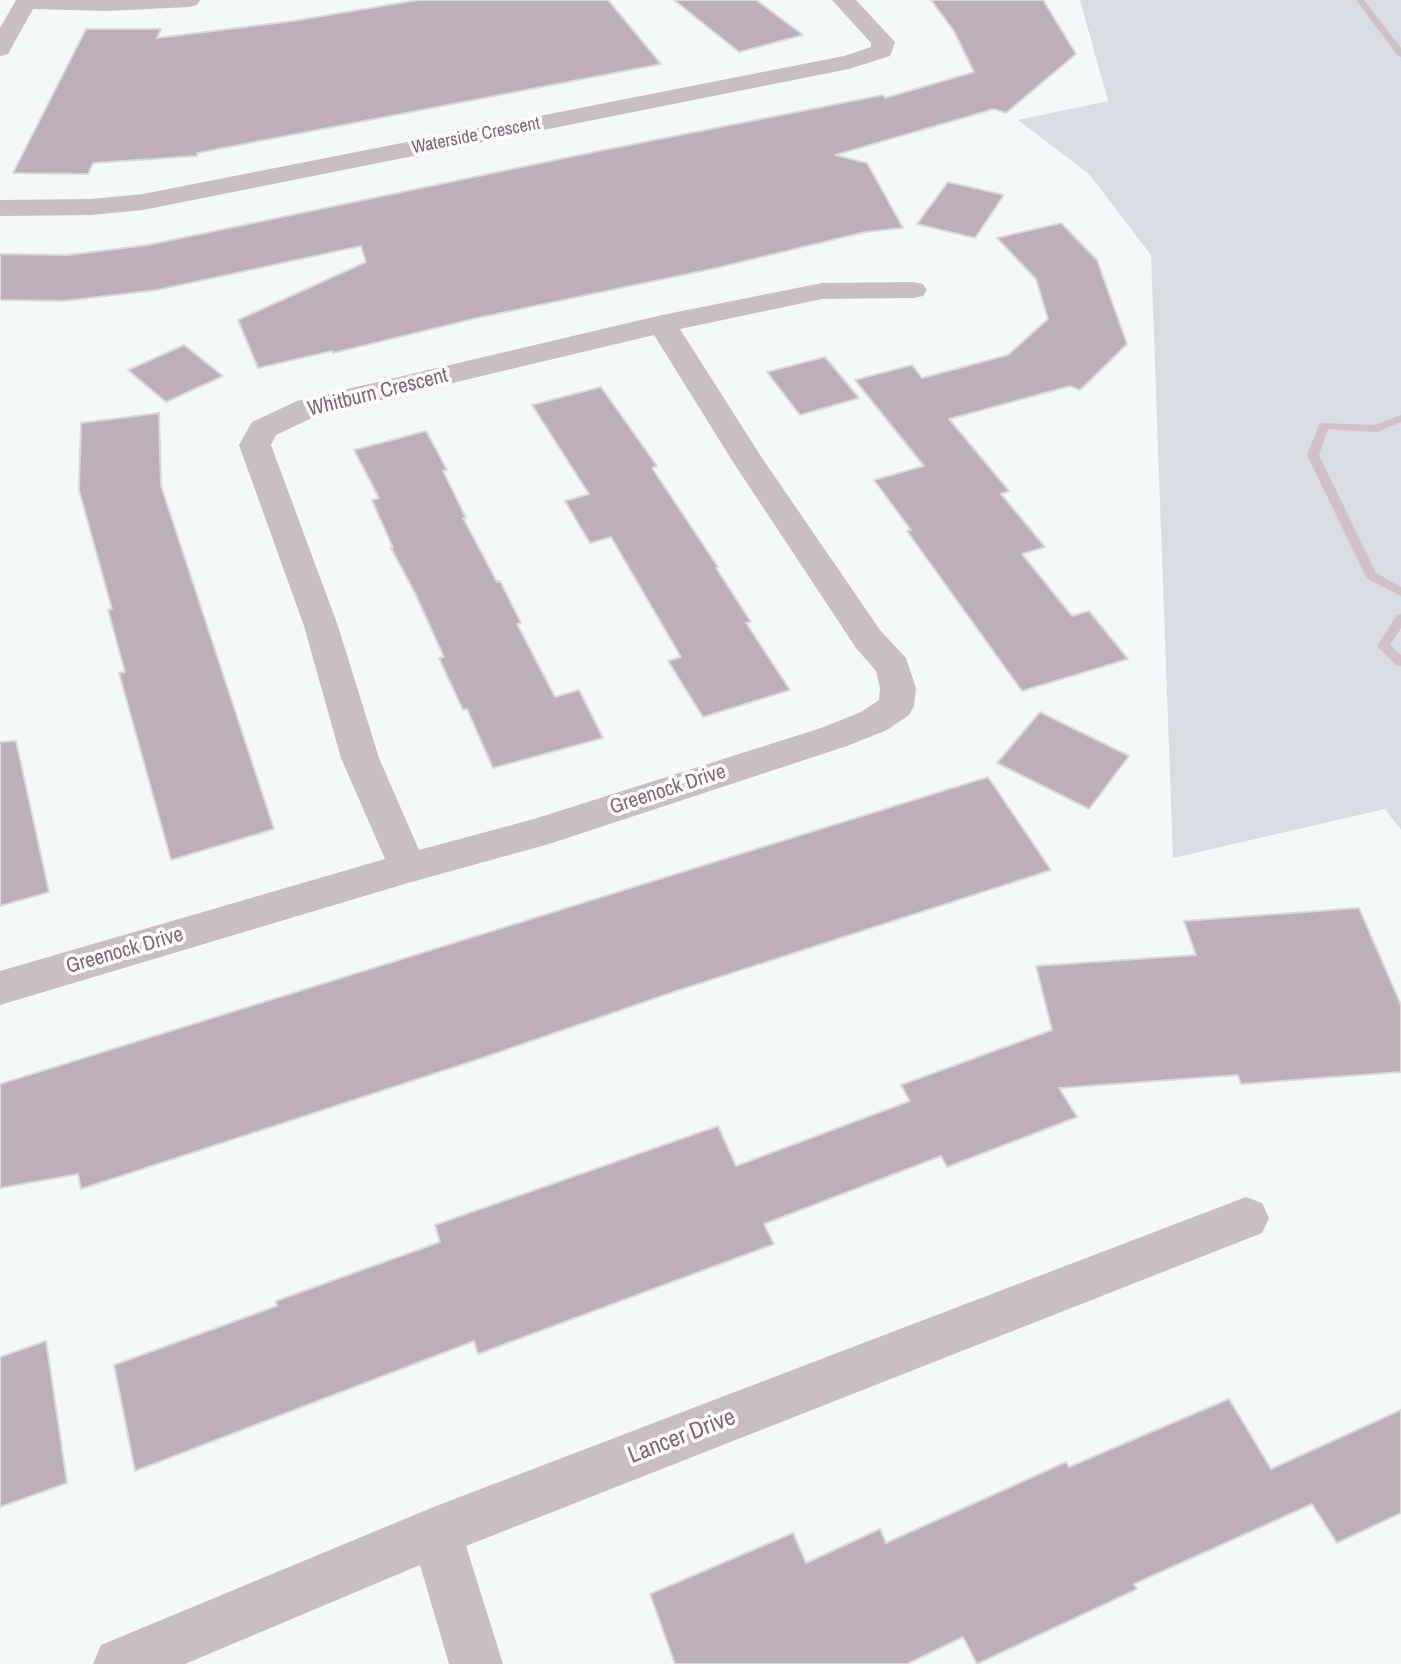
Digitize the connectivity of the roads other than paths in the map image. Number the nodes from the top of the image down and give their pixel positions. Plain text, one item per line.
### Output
1 (189, 0) edge
2 (843, 0) edge
3 (27, 1) edge
4 (0, 49) edge
5 (0, 208) edge
6 (913, 290) dead end
7 (662, 324) junction
8 (408, 868) junction
9 (0, 988) edge
10 (1246, 1218) dead end
11 (436, 1532) junction
12 (120, 1664) edge
13 (476, 1664) edge

1 - 3 street
2 - 5 street, Waterside Crescent
3 - 4 street
6 - 7 street, Whitburn Crescent
7 - 8 street, Whitburn Crescent
7 - 8 street, Greenock Drive
8 - 9 street, Greenock Drive
10 - 11 street, Lancer Drive
11 - 12 street, Lancer Drive
11 - 13 street

